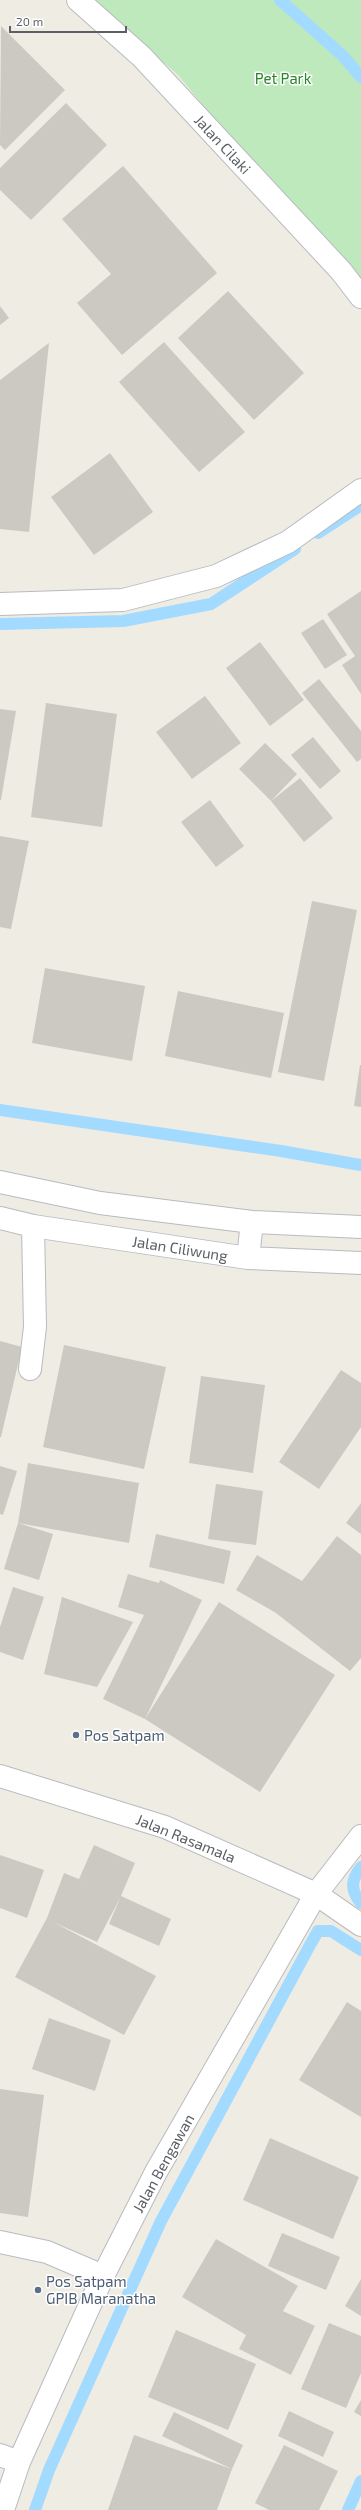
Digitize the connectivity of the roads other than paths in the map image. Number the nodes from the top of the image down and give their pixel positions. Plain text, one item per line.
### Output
1 (78, 0) edge
2 (361, 297) edge
3 (361, 490) edge
4 (0, 604) edge
5 (0, 1182) edge
6 (0, 1218) edge
7 (252, 1222) junction
8 (33, 1226) junction
9 (361, 1227) edge
10 (248, 1258) junction
11 (361, 1263) edge
12 (30, 1369) dead end
13 (0, 1776) edge
14 (361, 1836) edge
15 (316, 1894) junction
16 (361, 1925) edge
17 (0, 2242) edge
18 (103, 2276) junction
19 (10, 2459) edge
20 (3, 2510) edge

1 - 2 street, Jalan Cilaki
3 - 4 street
5 - 7 street
6 - 8 street, Jalan Ciliwung
7 - 9 street
7 - 10 street
8 - 10 street, Jalan Ciliwung
8 - 12 street
10 - 11 street, Jalan Ciliwung
13 - 15 street, Jalan Rasamala
14 - 15 street, Jalan Bengawan
15 - 16 street, Jalan Rasamala
15 - 18 street, Jalan Bengawan
17 - 18 street
18 - 19 street, Jalan Bengawan
19 - 20 street, Jalan Bengawan

